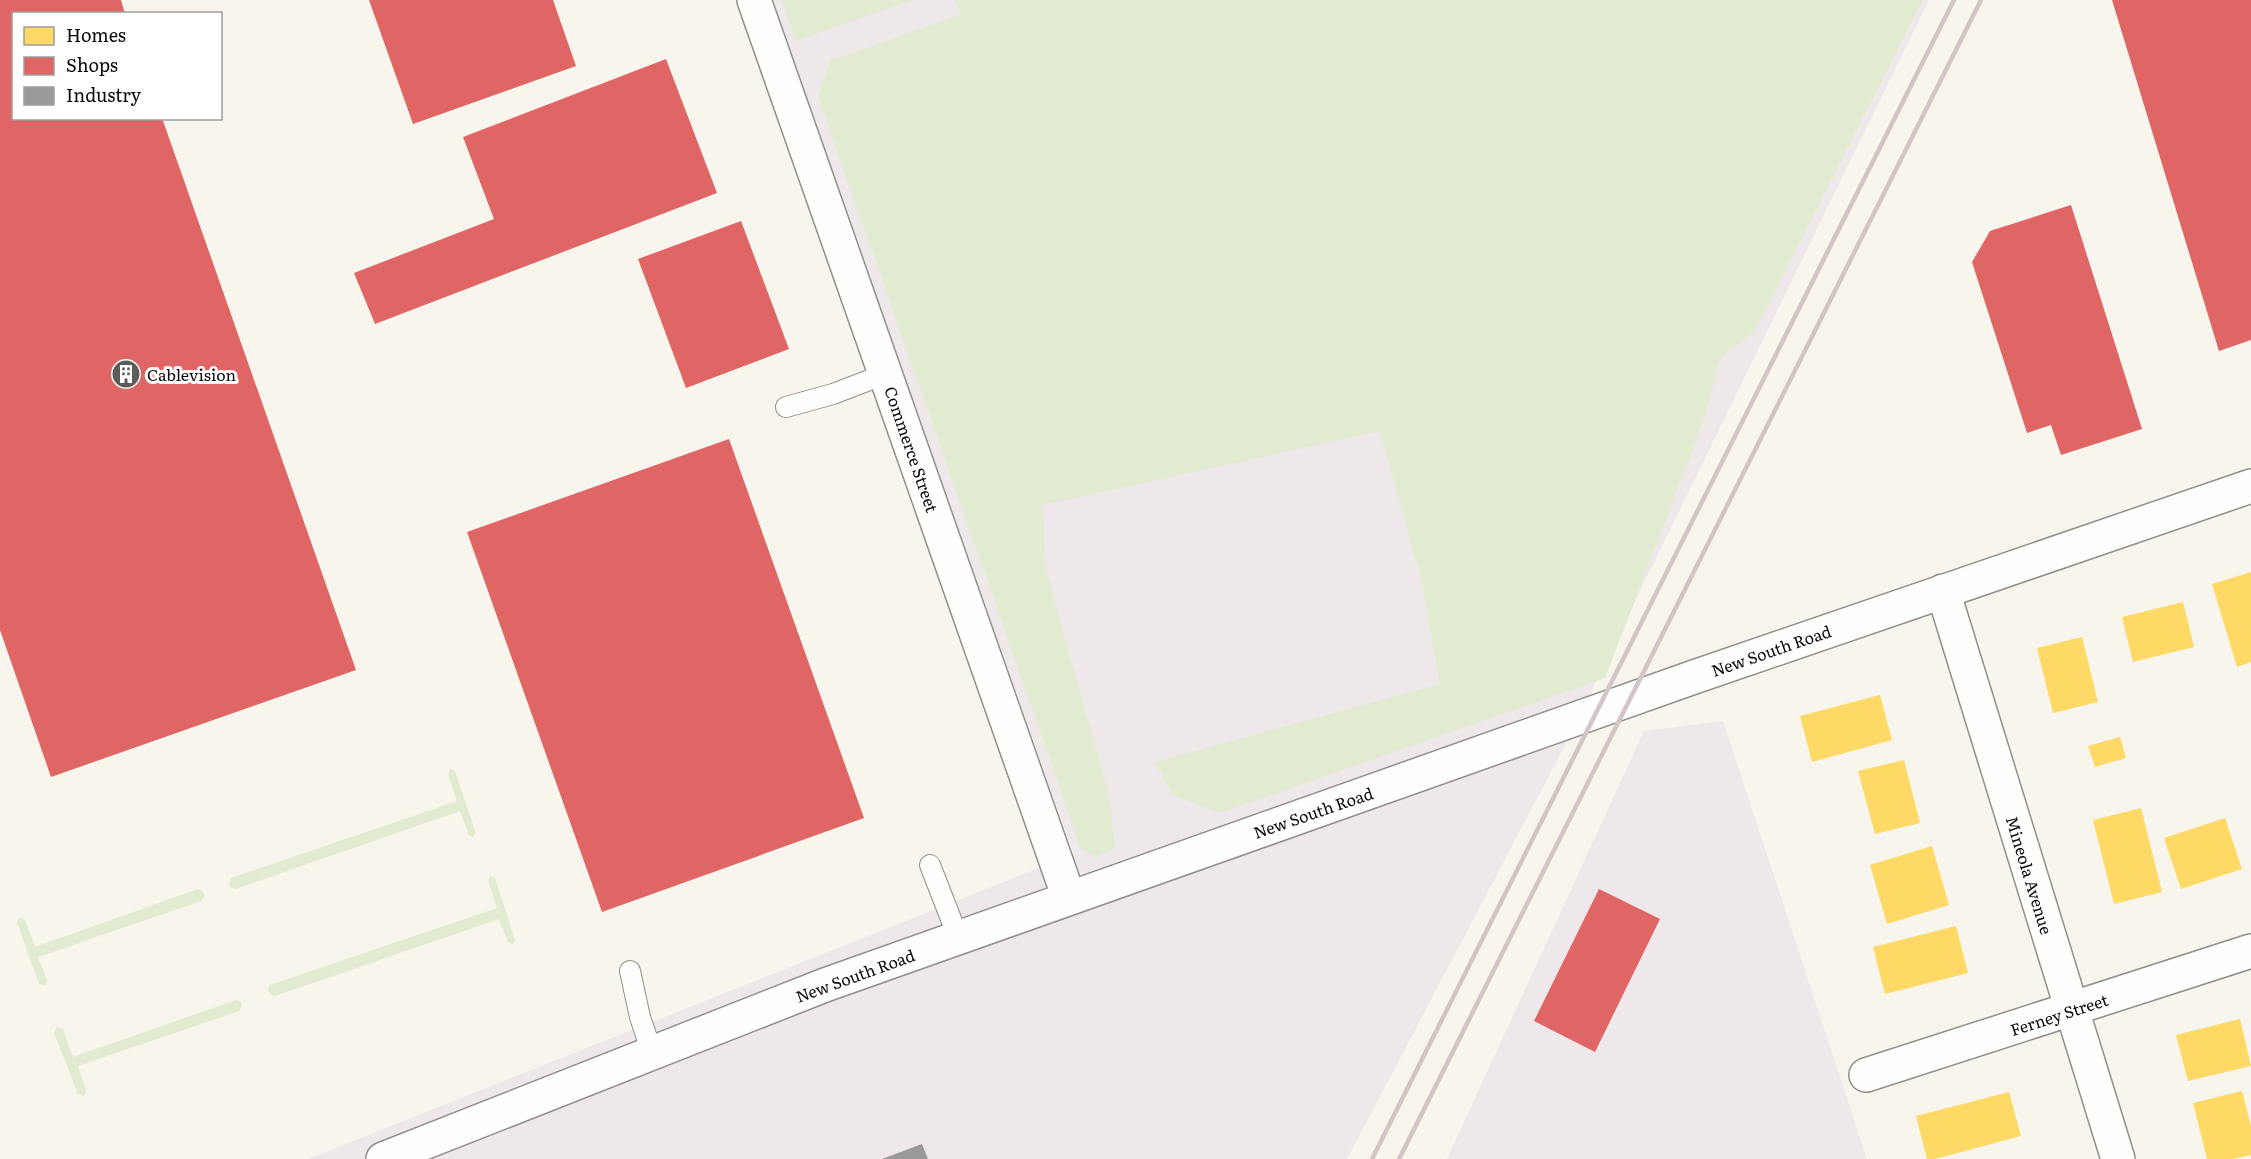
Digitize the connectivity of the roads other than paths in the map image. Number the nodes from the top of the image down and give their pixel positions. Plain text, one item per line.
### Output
1 (754, 0) edge
2 (885, 374) junction
3 (786, 406) dead end
4 (2251, 486) edge
5 (1943, 591) junction
6 (930, 865) dead end
7 (1069, 898) junction
8 (957, 937) junction
9 (2251, 951) edge
10 (630, 971) dead end
11 (2071, 1010) junction
12 (652, 1053) junction
13 (1866, 1075) dead end
14 (382, 1159) edge
15 (2118, 1159) edge

1 - 2 street, Commerce Street
2 - 3 lane
2 - 7 street, Commerce Street
4 - 5 street, New South Road
5 - 7 street, New South Road
5 - 11 street, Mineola Avenue
6 - 8 lane
7 - 8 street, New South Road
8 - 12 street, New South Road
9 - 11 street, Ferney Street
10 - 12 lane
11 - 13 street, Ferney Street
11 - 15 street, Mineola Avenue
12 - 14 street, New South Road

